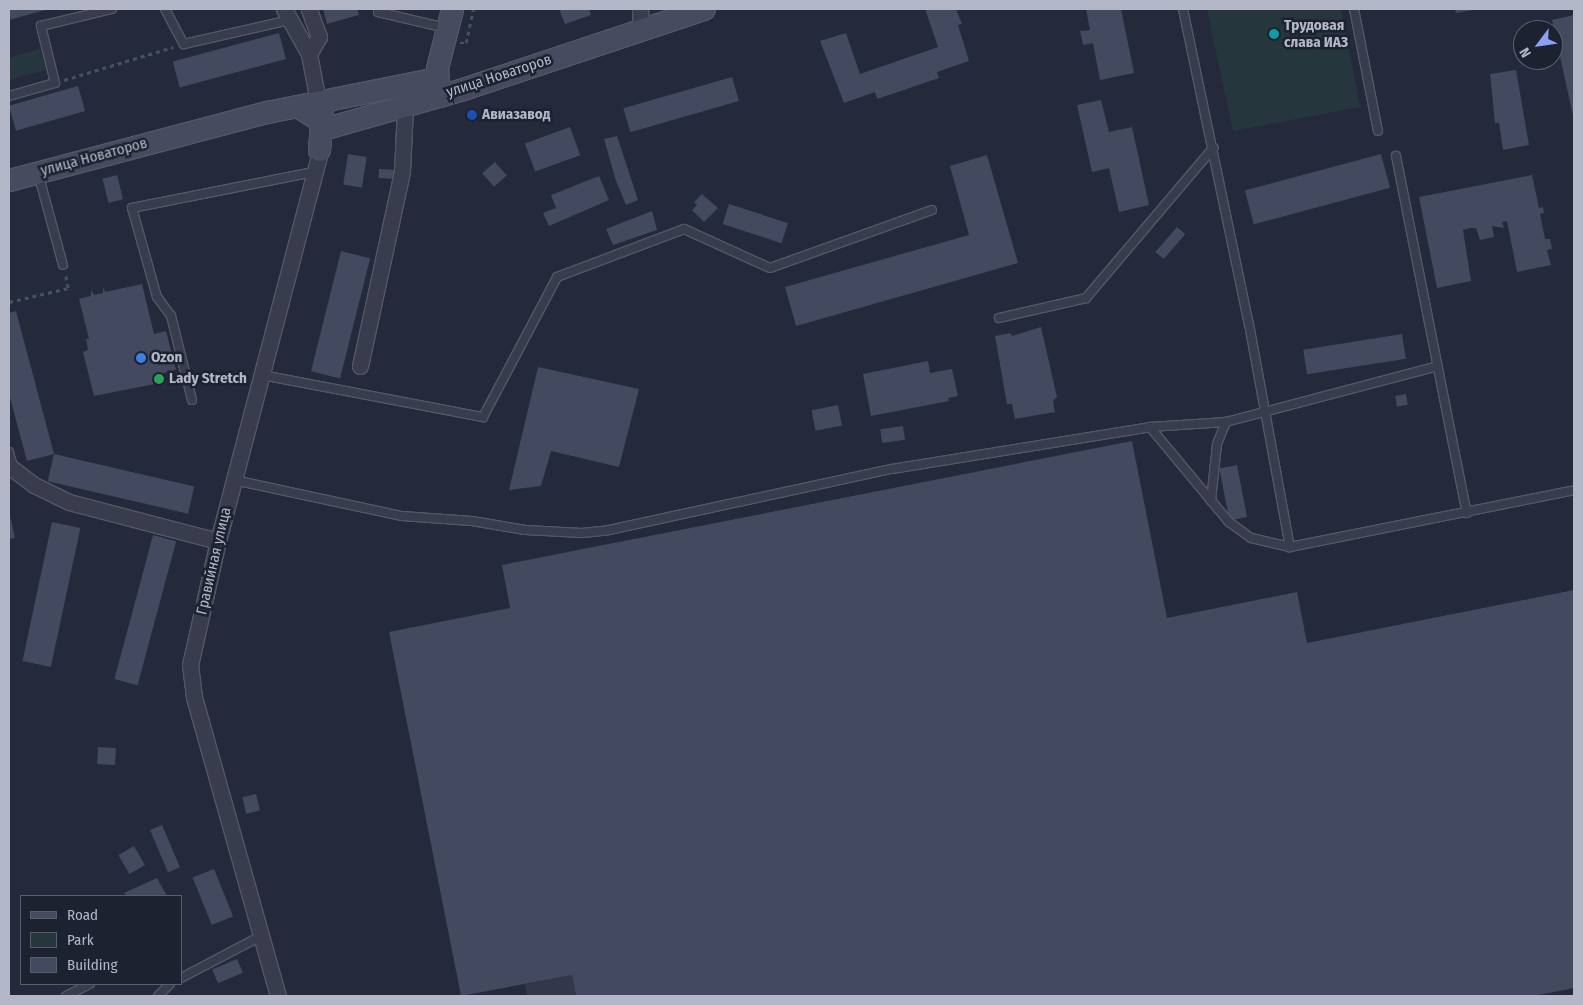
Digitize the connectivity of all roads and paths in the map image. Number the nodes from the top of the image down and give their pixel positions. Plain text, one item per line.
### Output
1 (112, 9) edge
2 (165, 9) edge
3 (309, 9) edge
4 (379, 9) edge
5 (704, 9) edge
6 (1183, 9) edge
7 (1354, 9) edge
8 (287, 14) edge
9 (450, 19) edge
10 (640, 19) edge
11 (184, 44) junction
12 (309, 54) junction
13 (55, 82) junction
14 (443, 93) junction
15 (9, 96) edge
16 (327, 100) junction
17 (297, 106) junction
18 (405, 107) junction
19 (330, 127) junction
20 (1378, 131) dead end
21 (1213, 148) junction
22 (319, 150) junction
23 (1396, 156) dead end
24 (38, 172) junction
25 (313, 172) junction
26 (9, 180) edge
27 (932, 210) dead end
28 (63, 265) joint
29 (9, 302) edge
30 (999, 318) dead end
31 (360, 366) dead end
32 (1438, 366) junction
33 (262, 375) junction
34 (192, 400) dead end
35 (1264, 410) junction
36 (1226, 422) junction
37 (1150, 427) junction
38 (9, 452) edge
39 (11, 467) edge
40 (234, 480) junction
41 (1574, 490) edge
42 (1211, 501) junction
43 (1466, 513) junction
44 (218, 541) junction
45 (1290, 547) junction
46 (261, 936) junction
47 (182, 977) edge
48 (88, 985) edge
49 (169, 985) edge
50 (66, 996) edge
51 (158, 996) edge
52 (278, 996) edge

1 - 13 lane
2 - 11 lane
3 - 12 street
4 - 9 lane
5 - 10 main road, улица Новаторов
6 - 21 lane
7 - 20 lane
8 - 11 lane
8 - 12 street
9 - 14 main road
10 - 14 main road, улица Новаторов
11 - 13 path
12 - 16 street
13 - 15 lane
14 - 16 main road, улица Новаторов
14 - 18 main road, улица Новаторов
16 - 17 main road, улица Новаторов
16 - 22 main road
17 - 19 main road
17 - 24 main road, улица Новаторов
18 - 19 main road, улица Новаторов
18 - 31 street
19 - 22 street, Гравийная улица
21 - 30 lane
21 - 35 lane
22 - 25 street, Гравийная улица
23 - 32 lane
24 - 26 main road, улица Новаторов
24 - 28 lane
25 - 33 street, Гравийная улица
25 - 34 lane
27 - 33 lane
28 - 29 path
32 - 35 lane
32 - 43 lane
33 - 40 street, Гравийная улица
35 - 36 lane
35 - 45 lane
36 - 37 lane
36 - 42 lane
37 - 40 lane
37 - 42 lane
38 - 39 lane
39 - 44 street
40 - 44 street, Гравийная улица
41 - 43 lane
42 - 45 lane
43 - 45 lane
44 - 46 street, Гравийная улица
46 - 47 lane
46 - 52 street, Гравийная улица
48 - 50 lane
49 - 51 lane

